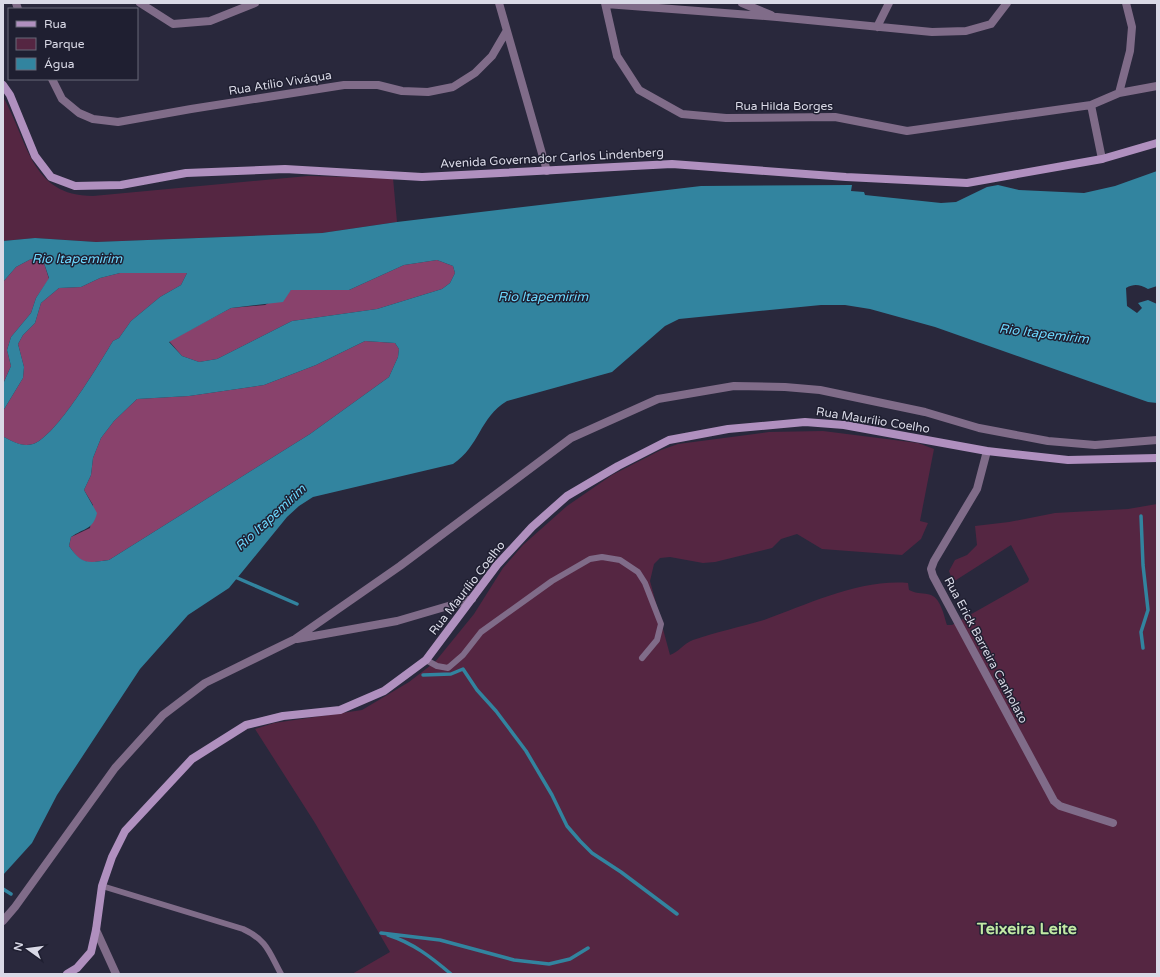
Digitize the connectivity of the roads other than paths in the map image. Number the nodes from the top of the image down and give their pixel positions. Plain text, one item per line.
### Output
1 (140, 3) edge
2 (255, 3) edge
3 (499, 3) edge
4 (742, 3) edge
5 (889, 3) edge
6 (1007, 3) edge
7 (1126, 3) edge
8 (606, 4) edge
9 (777, 18) junction
10 (877, 27) junction
11 (506, 32) junction
12 (52, 80) edge
13 (3, 85) edge
14 (1157, 86) edge
15 (1119, 93) junction
16 (1091, 105) junction
17 (1157, 143) edge
18 (1102, 159) junction
19 (547, 171) junction
20 (1157, 440) edge
21 (987, 451) junction
22 (1157, 458) edge
23 (472, 599) junction
24 (295, 639) junction
25 (642, 658) dead end
26 (426, 660) junction
27 (1113, 823) dead end
28 (102, 886) junction
29 (3, 920) edge
30 (96, 930) junction
31 (66, 974) edge
32 (116, 974) edge
33 (281, 974) edge

1 - 2 street
3 - 11 street
4 - 9 street
5 - 10 street
6 - 10 street
7 - 15 street
8 - 9 street
8 - 16 street, Rua Hilda Borges
9 - 10 street
11 - 12 street, Rua Atílio Viváqua
11 - 19 street
13 - 19 main road, Avenida Governador Carlos Lindenberg
14 - 15 street, Rua Hilda Borges
15 - 16 street, Rua Hilda Borges
16 - 18 street
17 - 18 main road, Avenida Governador Carlos Lindenberg
18 - 19 main road, Avenida Governador Carlos Lindenberg
20 - 24 street
21 - 22 main road, Rua Maurílio Coelho
21 - 23 main road, Rua Maurílio Coelho
21 - 27 street, Rua Erick Barreira Canholato
23 - 24 street
23 - 26 main road, Rua Maurílio Coelho
24 - 29 street
25 - 26 lane
26 - 28 main road, Rua Maurílio Coelho
28 - 30 main road, Rua Maurílio Coelho
28 - 33 lane
30 - 31 main road, Rua Maurílio Coelho
30 - 32 street

